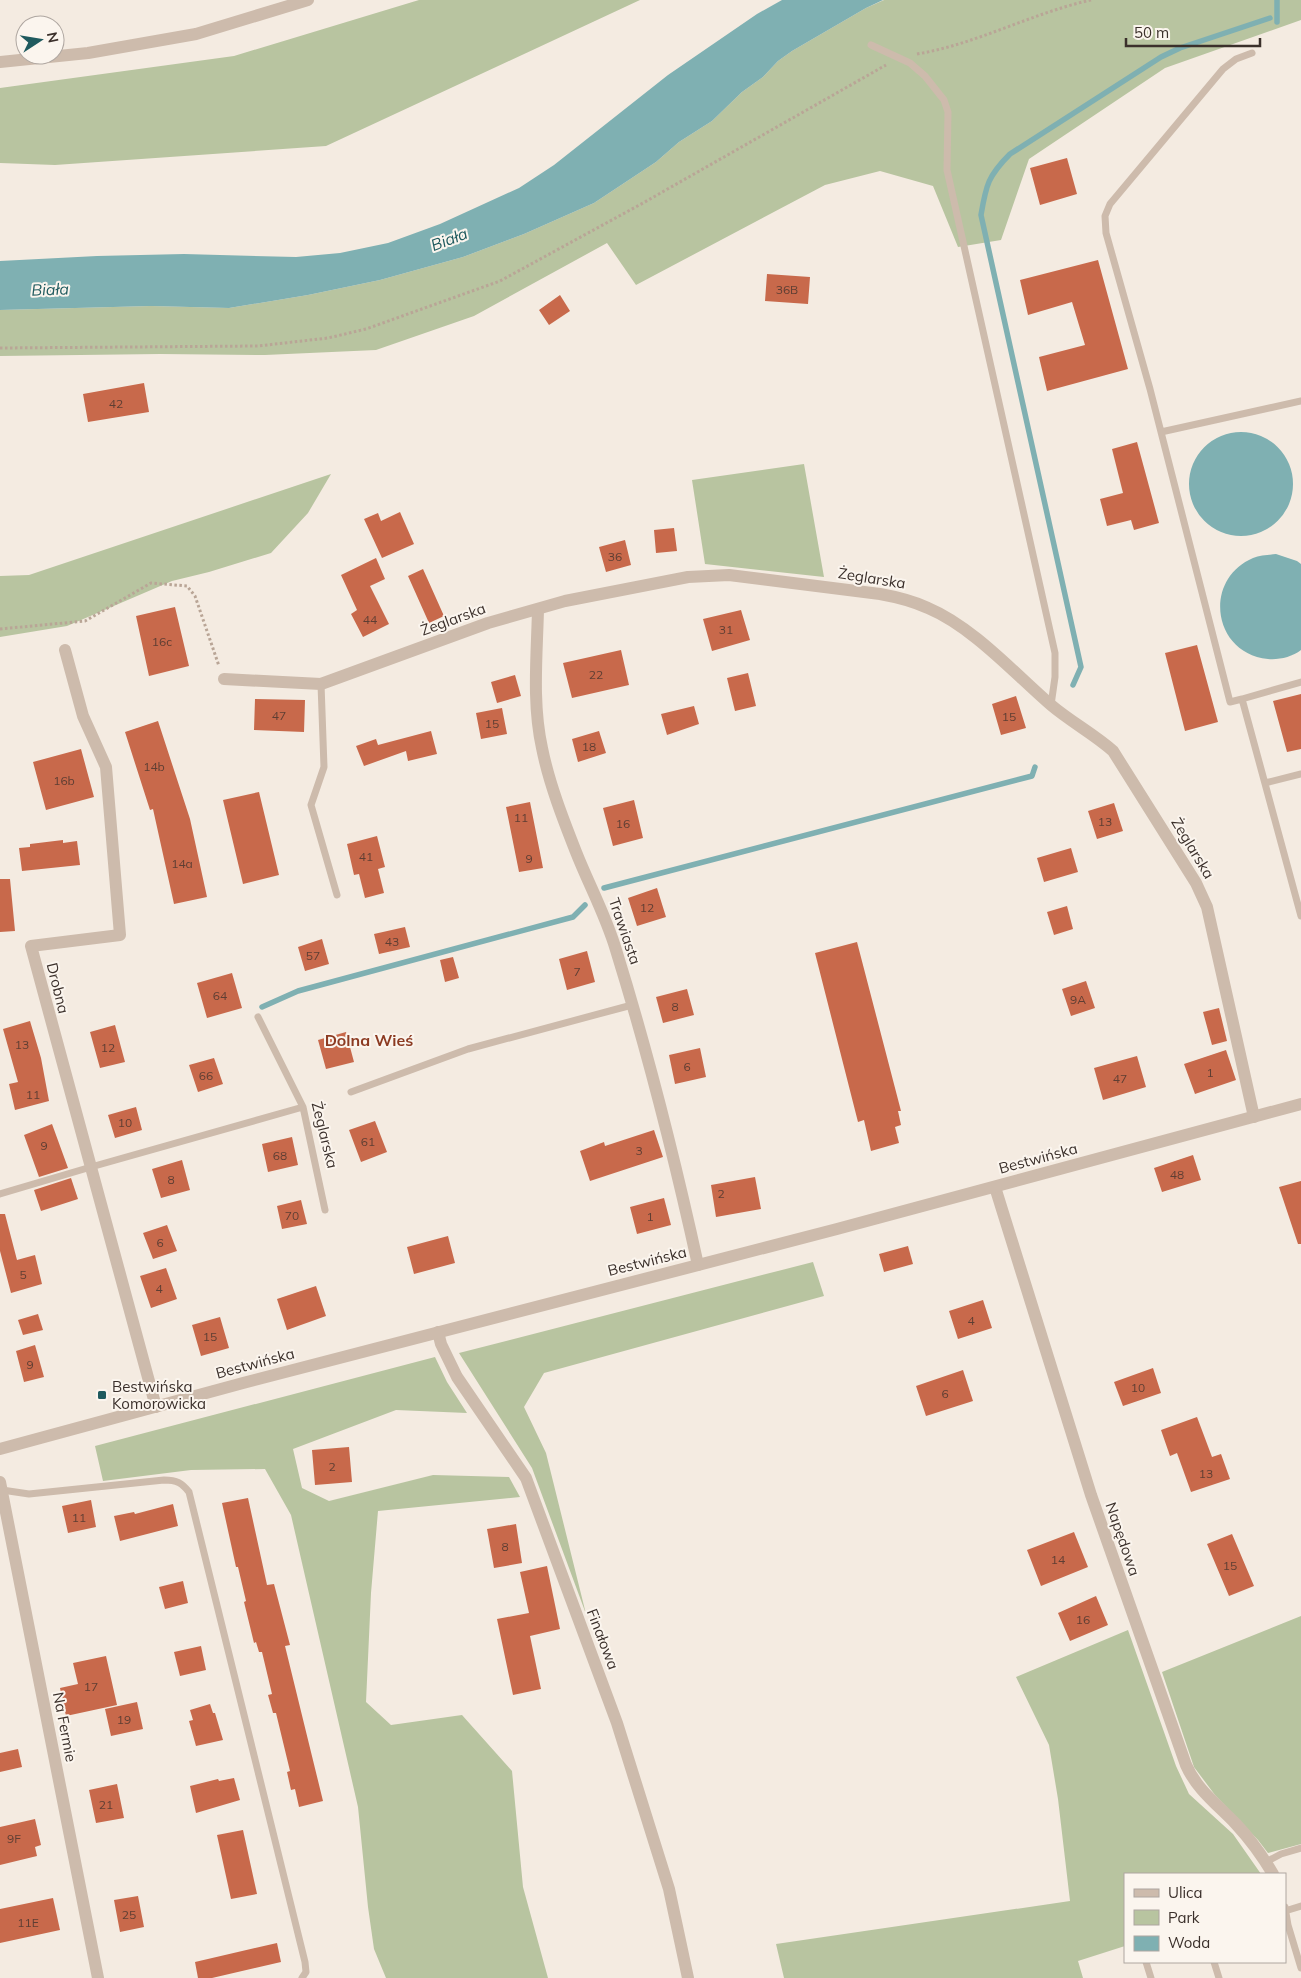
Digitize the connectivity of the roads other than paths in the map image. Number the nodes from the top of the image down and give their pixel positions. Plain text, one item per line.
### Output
1 (308, 0) edge
2 (871, 45) dead end
3 (1252, 53) dead end
4 (0, 62) edge
5 (1301, 401) edge
6 (1161, 432) junction
7 (538, 609) junction
8 (65, 650) dead end
9 (224, 679) road end
10 (1301, 682) edge
11 (322, 684) junction
12 (1242, 699) junction
13 (1051, 705) junction
14 (1301, 774) edge
15 (1265, 783) junction
16 (337, 895) dead end
17 (1301, 916) edge
18 (632, 1005) junction
19 (258, 1017) dead end
20 (351, 1092) dead end
21 (1301, 1104) edge
22 (303, 1107) junction
23 (1254, 1117) junction
24 (91, 1167) junction
25 (995, 1187) junction
26 (0, 1194) edge
27 (325, 1210) dead end
28 (698, 1265) junction
29 (438, 1332) junction
30 (156, 1407) junction
31 (0, 1449) edge
32 (1, 1486) edge
33 (1301, 1848) edge
34 (1266, 1862) junction
35 (1272, 1873) edge
36 (1301, 1906) edge
37 (1286, 1909) edge
38 (1286, 1914) edge
39 (1146, 1963) edge
40 (1214, 1963) edge
41 (1301, 1968) edge
42 (98, 1978) edge
43 (302, 1978) edge
44 (688, 1978) edge
45 (1151, 1978) edge
46 (1219, 1978) edge

1 - 4 street
2 - 13 lane
3 - 6 lane
5 - 6 lane
6 - 12 lane
7 - 11 street, Żeglarska
7 - 13 street, Żeglarska
7 - 18 street, Trawiasta
8 - 24 street, Drobna
9 - 11 street, Żeglarska
10 - 12 lane
11 - 16 lane
12 - 15 lane
13 - 23 street, Żeglarska
14 - 15 lane
15 - 17 lane
18 - 20 lane
18 - 28 street, Trawiasta
19 - 22 lane, Żeglarska
21 - 23 street, Bestwińska
22 - 24 lane
22 - 27 lane, Żeglarska
23 - 25 street, Bestwińska
24 - 26 lane
24 - 30 street, Drobna
25 - 28 street, Bestwińska
25 - 34 street, Napędowa
28 - 29 street, Bestwińska
29 - 30 street, Bestwińska
29 - 44 street, Finałowa
30 - 31 street, Bestwińska
32 - 42 street, Na Fermie
32 - 43 lane
33 - 34 lane
34 - 35 street, Napędowa
36 - 37 lane
38 - 41 lane
39 - 45 lane
40 - 46 lane

